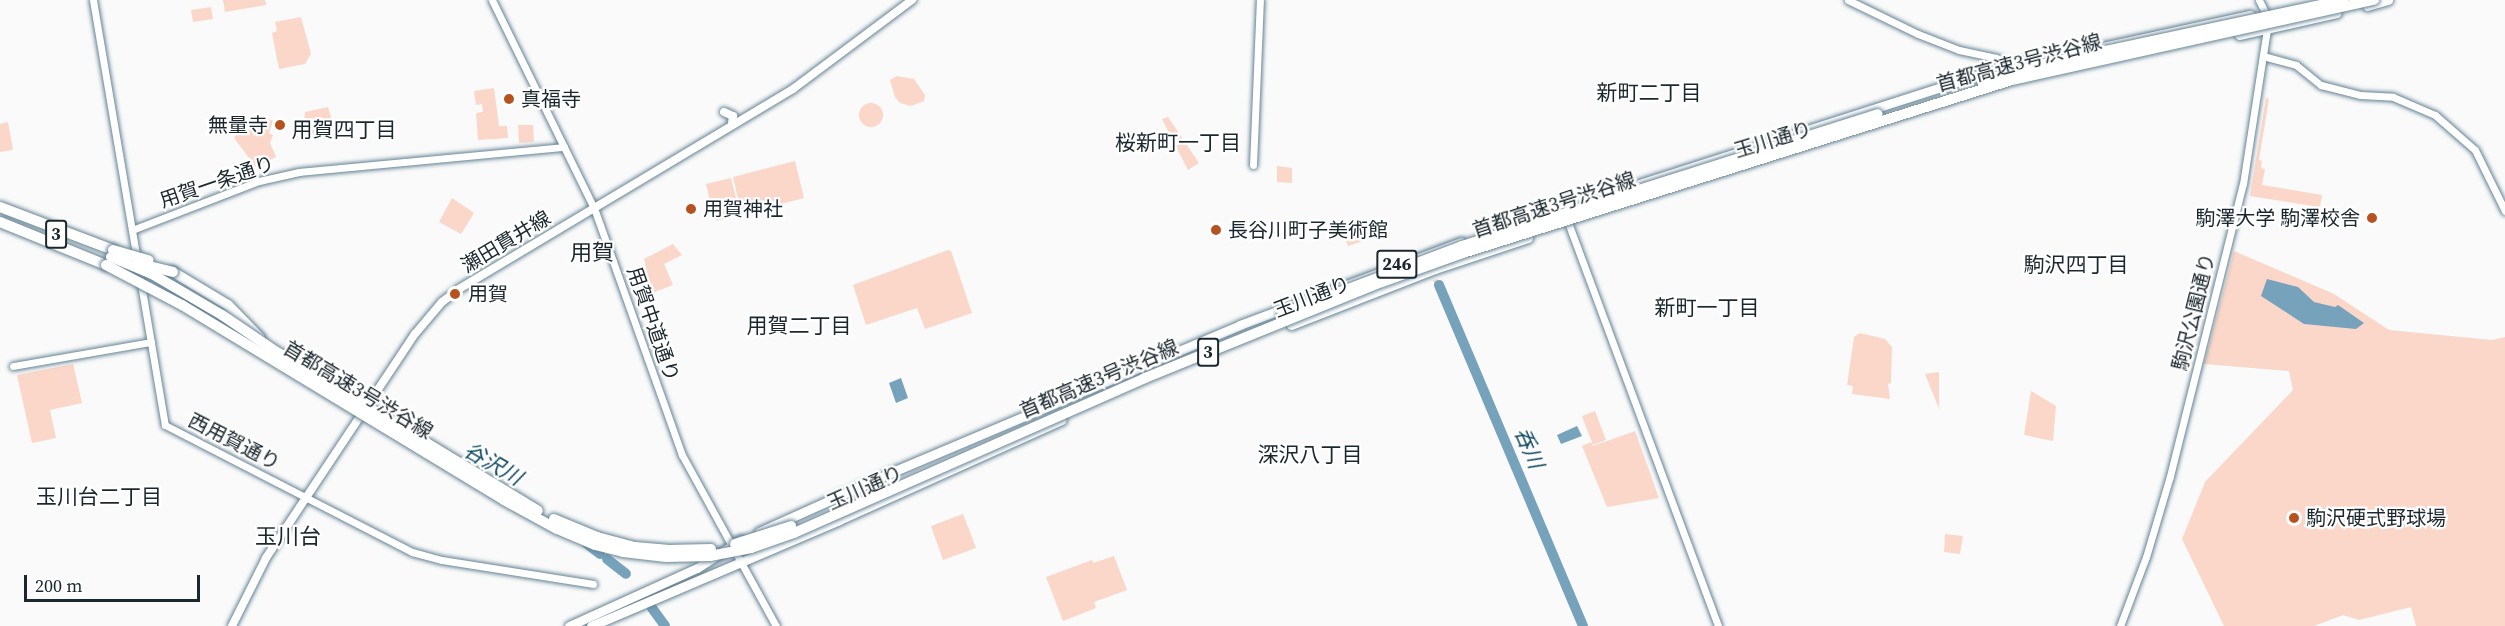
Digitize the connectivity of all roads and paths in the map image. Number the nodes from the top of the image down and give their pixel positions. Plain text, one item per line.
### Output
1 (93, 0) edge
2 (492, 0) edge
3 (912, 0) edge
4 (1260, 0) edge
5 (1848, 0) edge
6 (2259, 0) edge
7 (2330, 0) edge
8 (2343, 0) edge
9 (2374, 0) edge
10 (2388, 0) edge
11 (2265, 12) junction
12 (2267, 29) junction
13 (2263, 56) junction
14 (1996, 58) junction
15 (2010, 64) junction
16 (1998, 69) junction
17 (2043, 74) junction
18 (724, 112) dead end
19 (732, 123) junction
20 (564, 147) junction
21 (1253, 165) dead end
22 (0, 207) edge
23 (594, 208) junction
24 (2505, 211) edge
25 (0, 214) edge
26 (0, 222) edge
27 (1569, 225) junction
28 (0, 228) edge
29 (132, 230) junction
30 (111, 257) junction
31 (173, 272) junction
32 (182, 305) junction
33 (151, 342) junction
34 (272, 349) junction
35 (13, 366) dead end
36 (307, 498) junction
37 (731, 544) junction
38 (740, 561) junction
39 (592, 584) dead end
40 (232, 626) edge
41 (569, 626) edge
42 (591, 626) edge
43 (777, 626) edge
44 (1718, 626) edge
45 (2120, 626) edge

1 - 29 street, 西用賀通り
2 - 20 street, 用賀中道通り
3 - 19 main road, 瀬田貫井線
4 - 21 street
5 - 14 street
6 - 11 street, 駒沢公園通り
7 - 11 highway, 玉川通り / 246
8 - 34 highway, 首都高速3号渋谷線 / 3, bridge
9 - 32 highway, 首都高速3号渋谷線 / 3, bridge
10 - 12 highway, 玉川通り / 246
11 - 12 street, 駒沢公園通り
11 - 15 highway, 玉川通り / 246
12 - 13 street, 駒沢公園通り
12 - 17 highway, 玉川通り / 246
13 - 24 street
13 - 45 street, 駒沢公園通り
14 - 15 street
14 - 16 highway
15 - 16 highway, 玉川通り / 246
15 - 17 street
16 - 37 highway, 玉川通り / 246
17 - 27 highway, 玉川通り / 246
18 - 19 main road
19 - 23 main road, 瀬田貫井線
20 - 23 street, 用賀中道通り
20 - 29 street, 用賀一条通り
22 - 31 highway, bridge
23 - 36 main road, 瀬田貫井線
23 - 37 street, 用賀中道通り
25 - 30 highway, 首都高速3号渋谷線 / 3
26 - 32 highway, 首都高速3号渋谷線 / 3, bridge
27 - 38 highway, 玉川通り / 246
27 - 44 street
28 - 32 highway, bridge
29 - 33 street, 西用賀通り
30 - 31 highway, bridge
30 - 34 highway, 首都高速3号渋谷線 / 3, bridge
31 - 34 highway, bridge
33 - 35 street
33 - 36 street, 西用賀通り
36 - 39 street, 西用賀通り
36 - 40 main road, 瀬田貫井線
37 - 38 street, 用賀中道通り
37 - 41 highway, 玉川通り / 246
38 - 42 highway, 玉川通り / 246
38 - 43 street, 用賀中道通り

